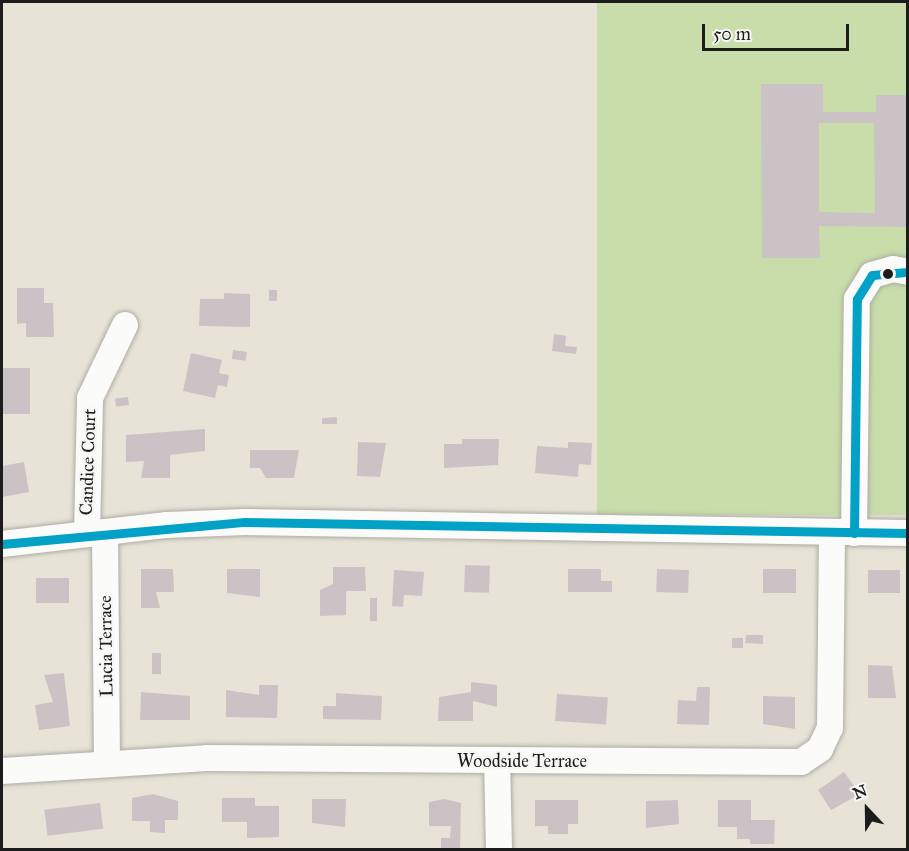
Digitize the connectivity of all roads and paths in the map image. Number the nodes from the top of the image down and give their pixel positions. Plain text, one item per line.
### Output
1 (908, 272) edge
2 (125, 325) dead end
3 (843, 532) junction
4 (96, 533) junction
5 (908, 533) edge
6 (2, 544) edge
7 (497, 760) junction
8 (107, 761) junction
9 (2, 771) edge
10 (499, 849) edge

1 - 3 street, Woodside Terrace
2 - 4 street, Candice Court
3 - 4 street
3 - 5 street
3 - 7 street, Woodside Terrace
4 - 6 street
4 - 8 street, Lucia Terrace
7 - 8 street, Woodside Terrace
7 - 10 street
8 - 9 street, Woodside Terrace

